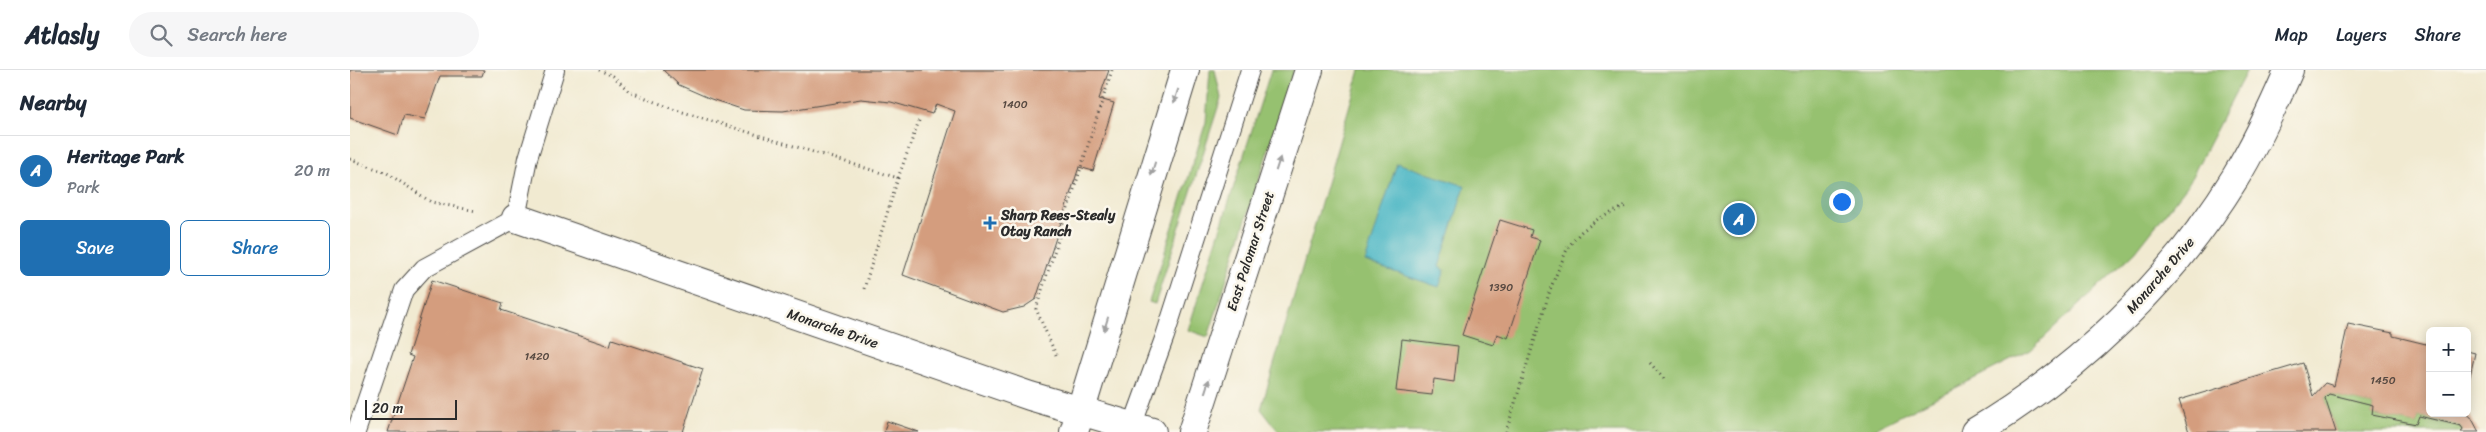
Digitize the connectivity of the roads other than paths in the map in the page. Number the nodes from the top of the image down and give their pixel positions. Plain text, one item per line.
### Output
1 (555, 70) edge
2 (1185, 70) edge
3 (1250, 70) edge
4 (1309, 70) edge
5 (2289, 70) edge
6 (516, 218) junction
7 (1077, 421) edge
8 (1138, 430) edge
9 (356, 432) edge
10 (1192, 432) edge
11 (1975, 432) edge

1 - 6 lane
2 -> 7 street
3 - 8 lane
10 -> 4 street, East Palomar Street
5 - 11 street, Monarche Drive
6 - 7 street, Monarche Drive
6 - 9 lane
7 - 8 street, Monarche Drive

